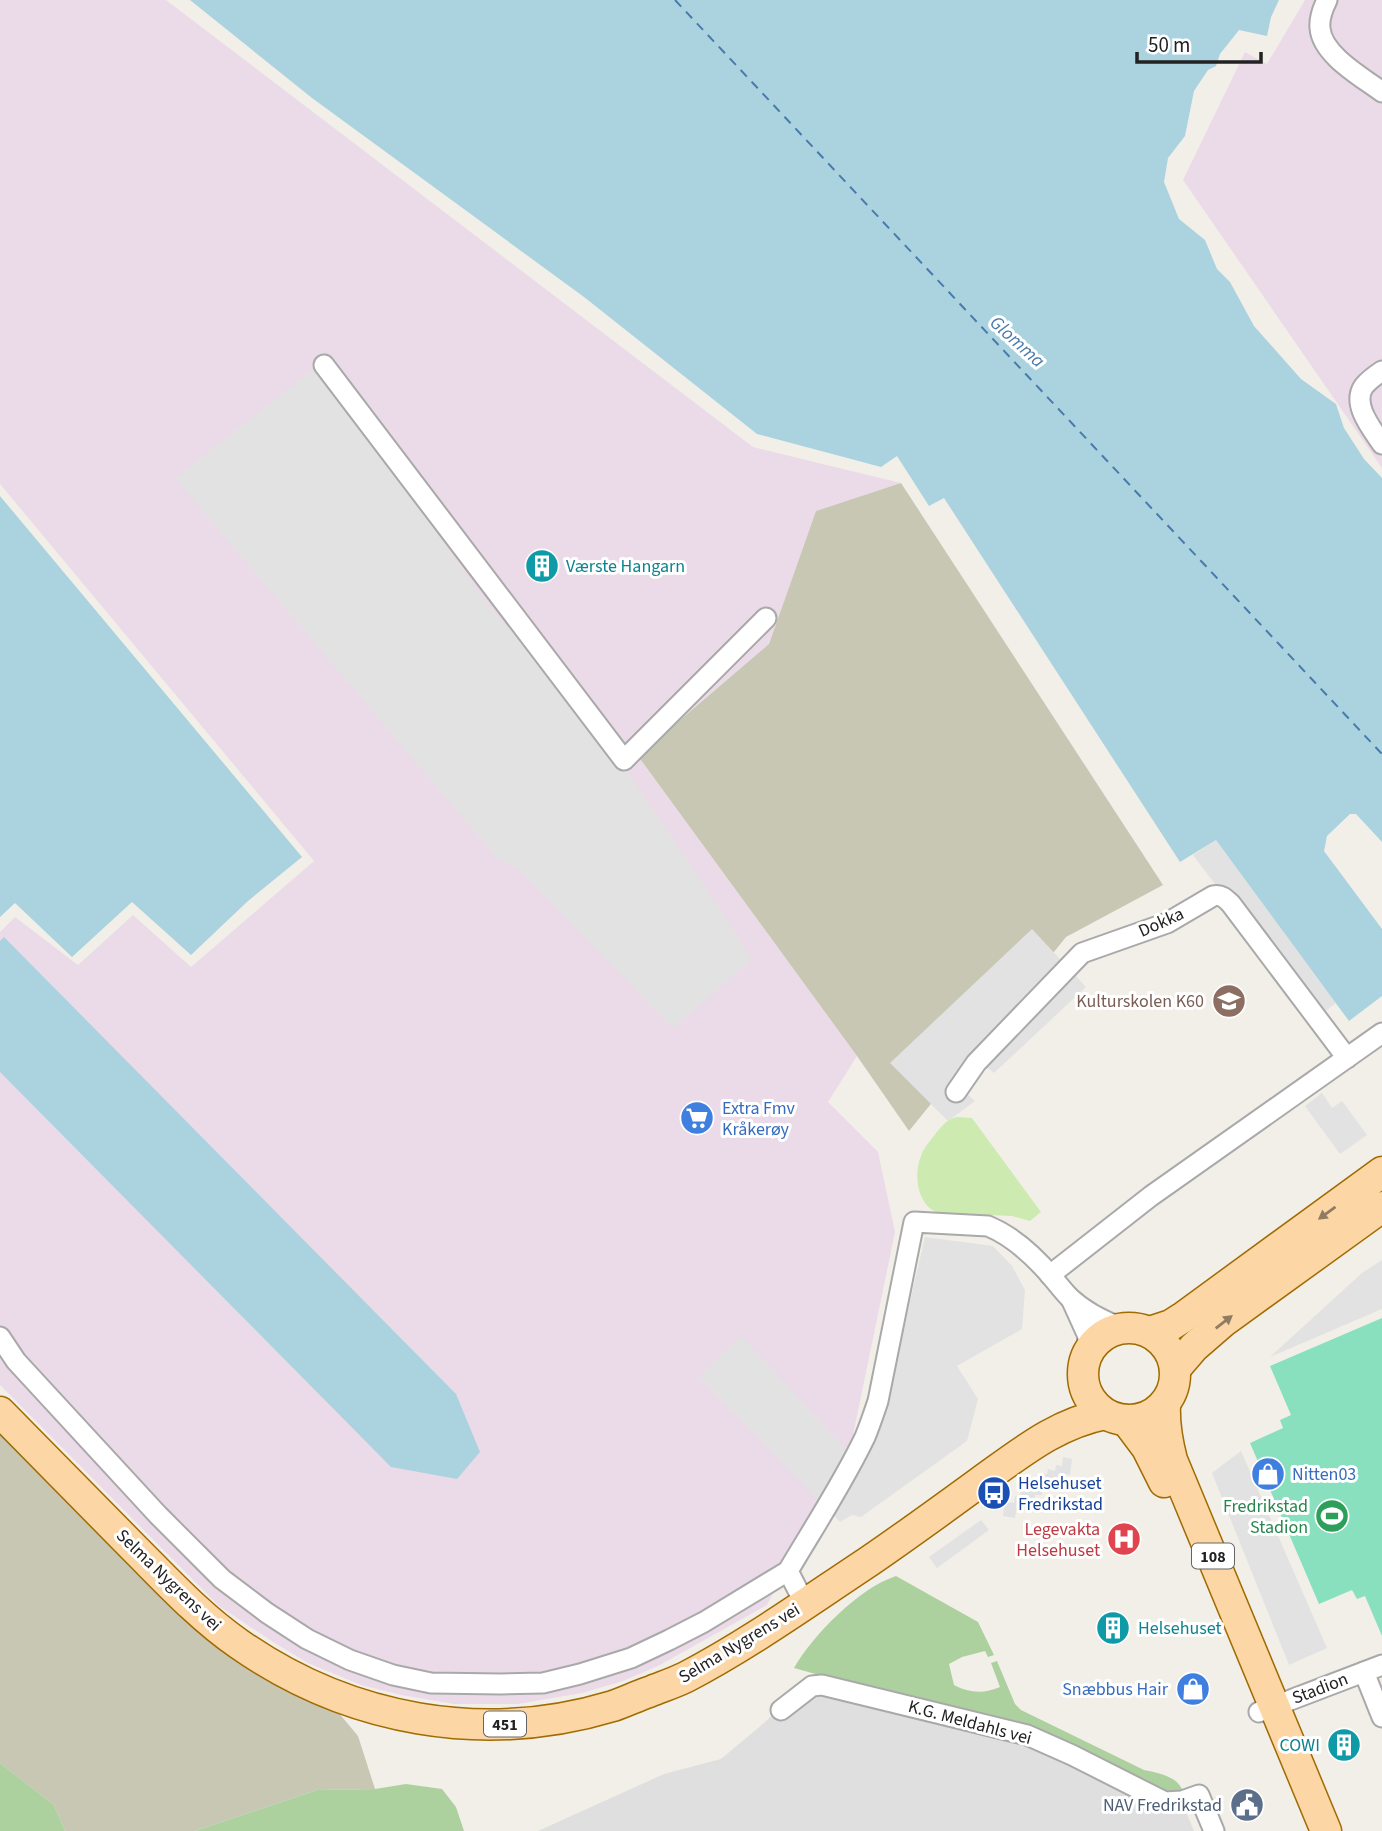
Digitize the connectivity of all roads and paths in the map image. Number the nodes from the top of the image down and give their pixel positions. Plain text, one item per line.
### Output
1 (1327, 0) edge
2 (1382, 92) edge
3 (324, 365) dead end
4 (1382, 371) edge
5 (1382, 444) edge
6 (766, 618) dead end
7 (1382, 1032) edge
8 (1347, 1058) junction
9 (956, 1092) dead end
10 (1382, 1172) edge
11 (1382, 1207) edge
12 (1050, 1275) junction
13 (1069, 1297) junction
14 (1136, 1330) junction
15 (0, 1337) edge
16 (1090, 1349) junction
17 (1175, 1369) junction
18 (1083, 1382) junction
19 (1165, 1404) junction
20 (0, 1412) edge
21 (1115, 1417) junction
22 (1040, 1438) junction
23 (788, 1571) junction
24 (805, 1604) junction
25 (1373, 1669) edge
26 (1267, 1709) junction
27 (781, 1710) dead end
28 (1382, 1717) edge
29 (1214, 1831) edge
30 (1308, 1831) edge
31 (1326, 1831) edge

1 - 2 street
3 - 6 street
4 - 5 street
7 - 8 street
8 - 9 street, Dokka
8 - 12 street
10 -> 14 main road
17 -> 11 main road, 108
12 - 13 street
12 - 23 street
13 - 14 street
13 - 16 street
14 - 16 main road
14 - 17 main road
15 - 23 street
16 - 18 main road
17 - 19 main road, 108
18 - 21 main road, 108
18 - 22 main road, Selma Nygrens vei / 451
19 - 21 main road
19 - 26 main road, 108
20 - 24 main road, Selma Nygrens vei / 451
21 - 22 main road, Selma Nygrens vei / 451
21 - 26 main road, 108
22 - 24 main road, Selma Nygrens vei / 451
23 - 24 street
25 - 26 street, Stadion
25 - 28 street
26 - 30 main road, 108
26 - 31 main road, 108
27 - 29 street, K.G. Meldahls vei

